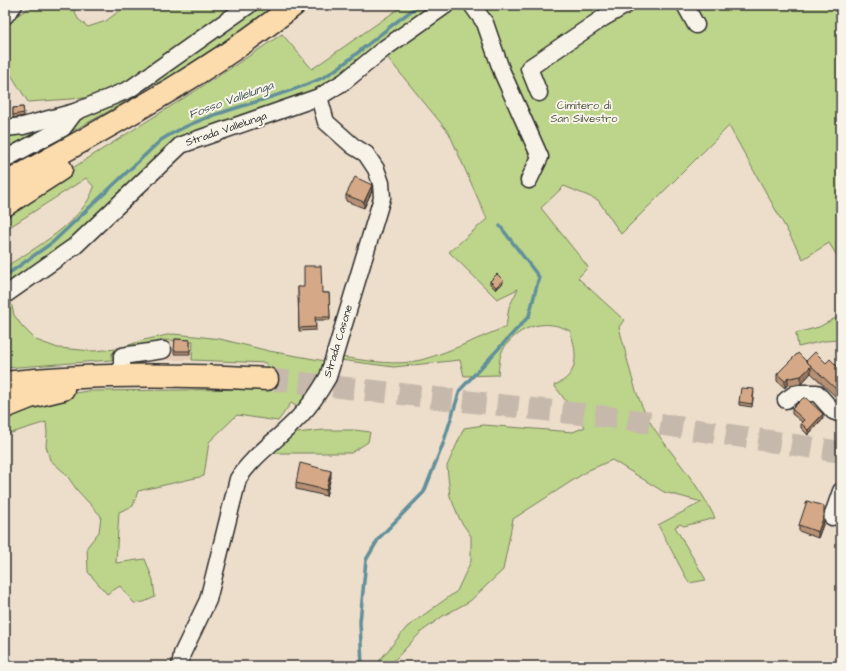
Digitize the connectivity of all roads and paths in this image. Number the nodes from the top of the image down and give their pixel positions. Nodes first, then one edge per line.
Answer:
1 (249, 5) edge
2 (294, 5) edge
3 (446, 5) edge
4 (472, 5) edge
5 (626, 5) edge
6 (685, 5) edge
7 (696, 25) dead end
8 (168, 91) junction
9 (538, 93) dead end
10 (319, 97) junction
11 (75, 112) junction
12 (5, 128) edge
13 (5, 160) edge
14 (529, 180) dead end
15 (7, 182) edge
16 (5, 205) edge
17 (5, 295) edge
18 (163, 350) dead end
19 (5, 373) edge
20 (115, 376) junction
21 (66, 378) junction
22 (267, 379) tunnel mouth
23 (5, 383) edge
24 (786, 400) dead end
25 (5, 407) edge
26 (841, 414) edge
27 (841, 491) edge
28 (832, 517) dead end
29 (180, 666) edge

1 - 11 street
2 - 8 highway
3 - 10 street, Strada Vallelunga
4 - 14 street
5 - 9 street
6 - 7 street
8 - 15 highway
8 - 16 highway
10 - 17 street, Strada Vallelunga
10 - 29 street, Strada Casone
11 - 12 street
11 - 13 street
18 - 20 street
19 - 21 highway
20 - 21 highway
20 - 22 highway
20 - 25 highway
21 - 23 highway
24 - 26 street
27 - 28 street

